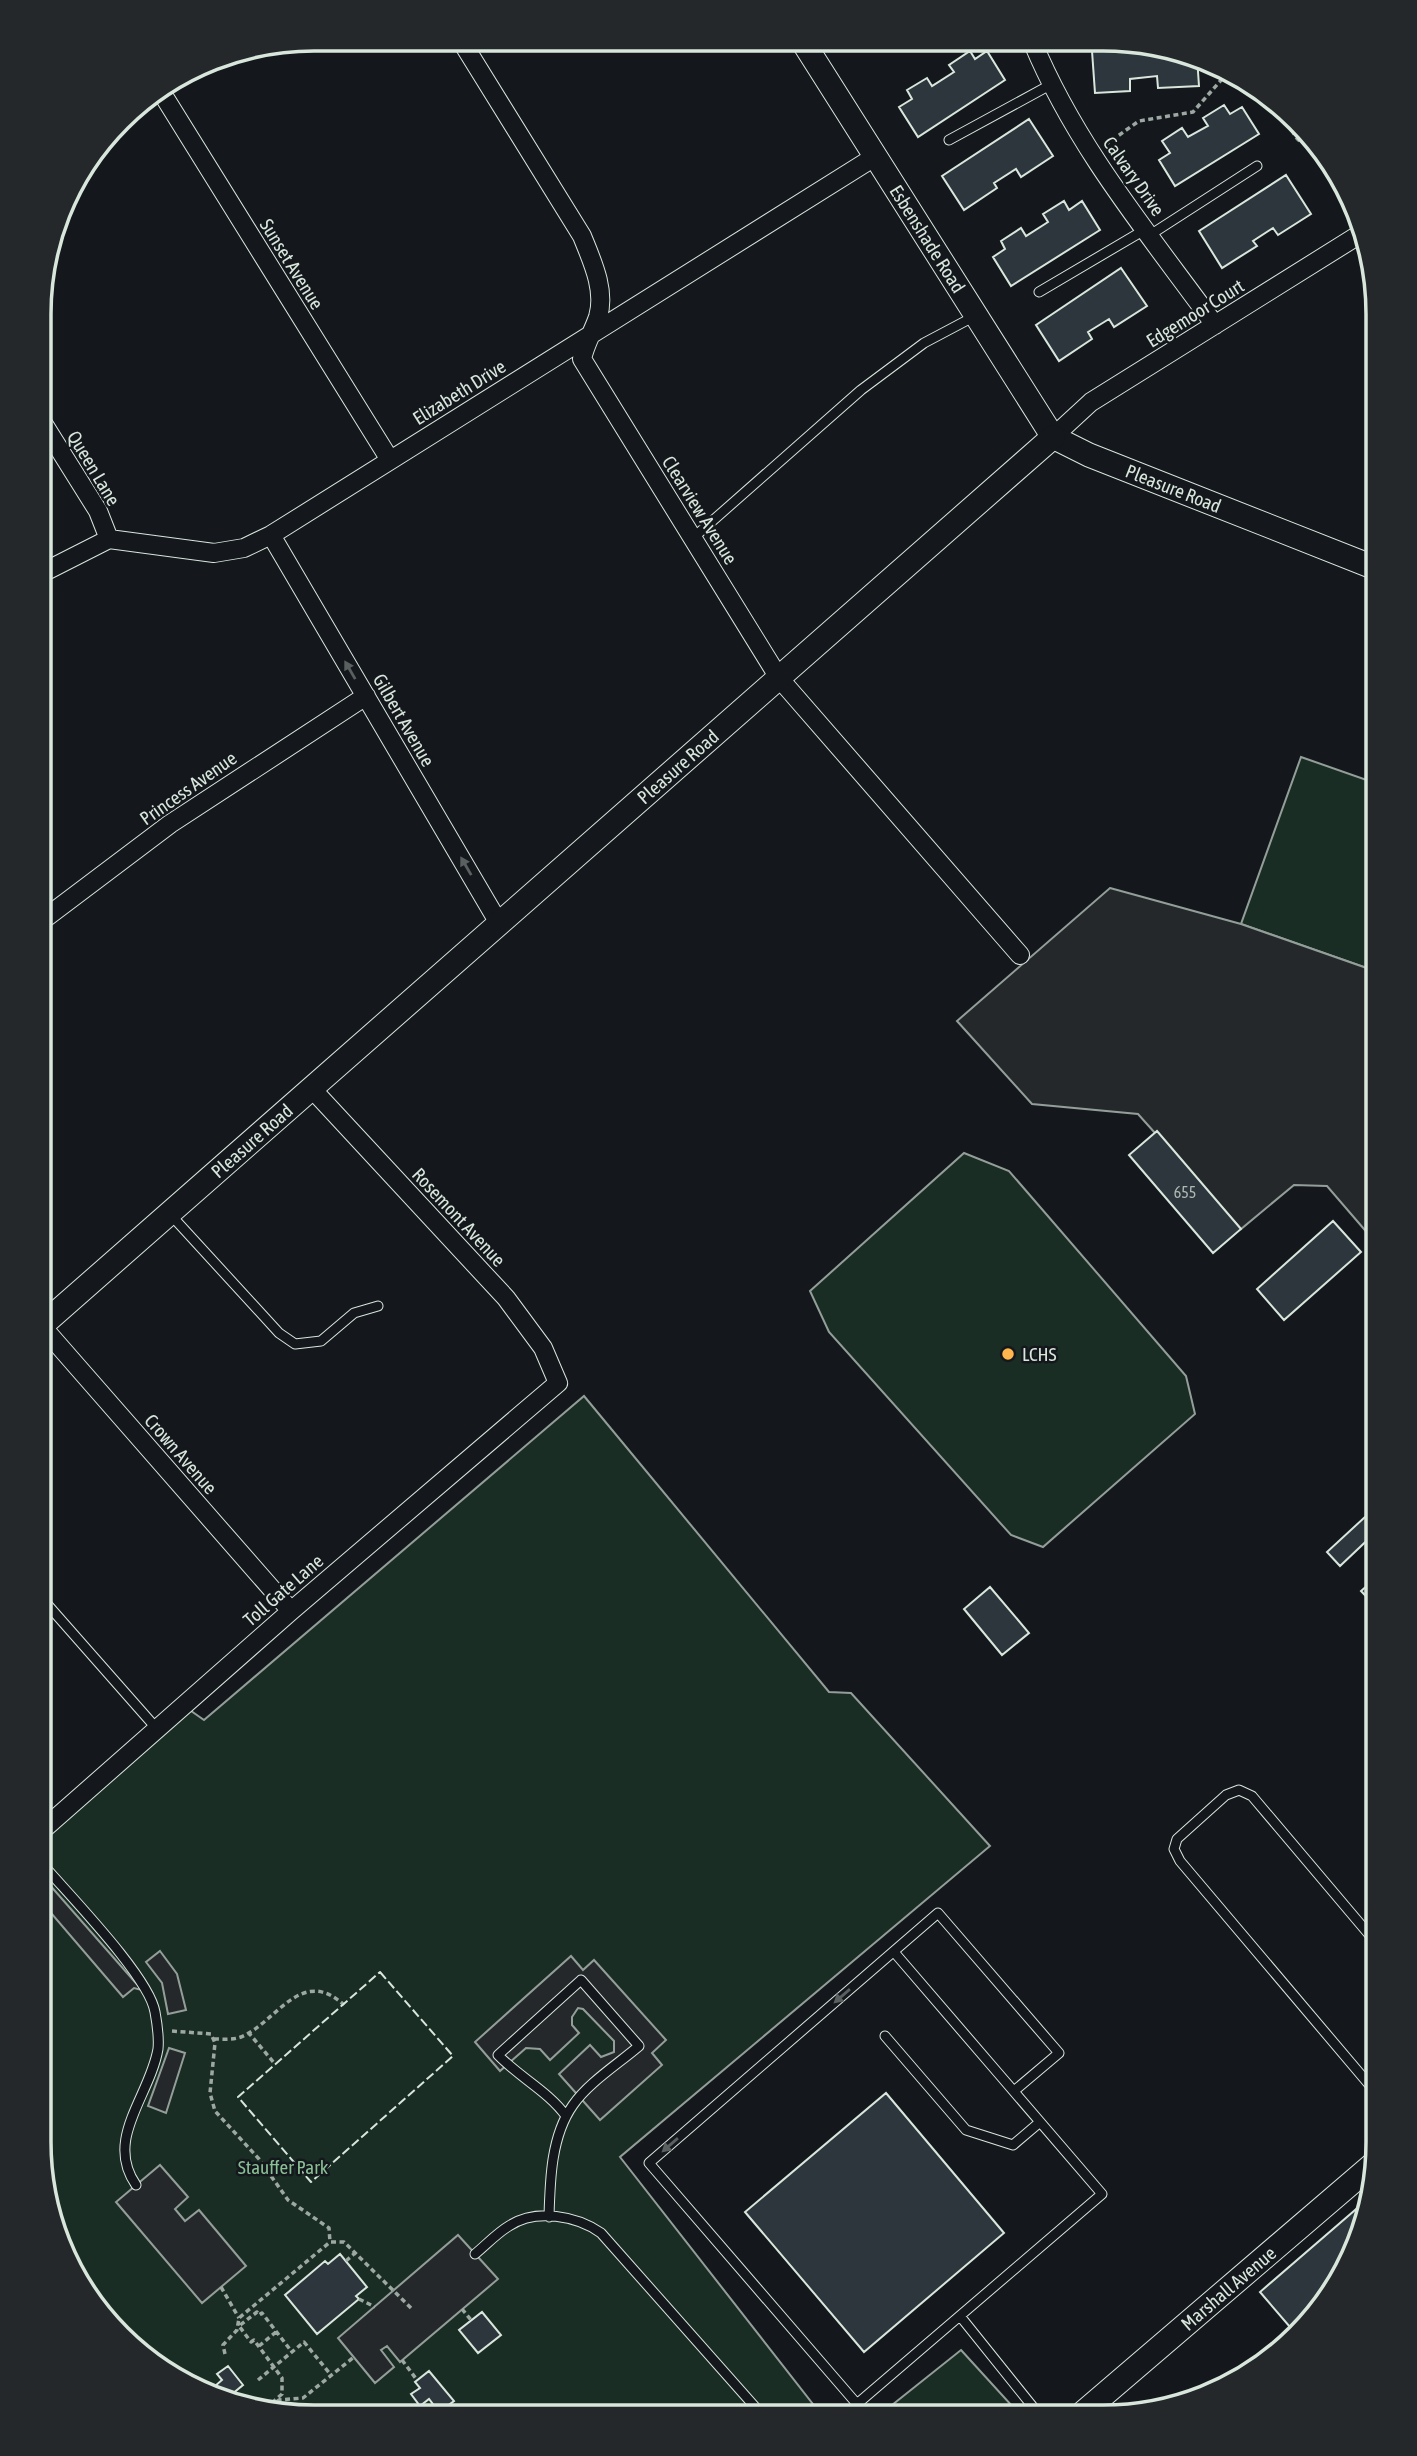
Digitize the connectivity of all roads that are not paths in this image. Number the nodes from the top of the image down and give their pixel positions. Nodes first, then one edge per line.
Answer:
1 (467, 51) edge
2 (809, 51) edge
3 (1036, 51) edge
4 (1051, 85) junction
5 (165, 97) edge
6 (949, 140) dead end
7 (876, 156) junction
8 (1257, 166) dead end
9 (1148, 232) junction
10 (1355, 238) edge
11 (1039, 292) dead end
12 (976, 316) junction
13 (1215, 325) junction
14 (590, 336) junction
15 (51, 436) edge
16 (1053, 437) junction
17 (390, 460) junction
18 (271, 535) junction
19 (692, 538) junction
20 (109, 539) junction
21 (1366, 564) edge
22 (51, 569) edge
23 (779, 678) junction
24 (366, 696) junction
25 (51, 914) edge
26 (500, 925) junction
27 (1020, 955) dead end
28 (313, 1090) junction
29 (170, 1214) junction
30 (378, 1306) dead end
31 (51, 1317) edge
32 (51, 1338) edge
33 (558, 1383) joint
34 (51, 1609) edge
35 (291, 1611) junction
36 (157, 1729) junction
37 (51, 1822) edge
38 (51, 1874) edge
39 (1366, 1931) edge
40 (894, 1952) junction
41 (885, 2036) dead end
42 (1366, 2080) edge
43 (1014, 2091) junction
44 (566, 2116) junction
45 (1040, 2122) junction
46 (1365, 2172) edge
47 (136, 2185) dead end
48 (550, 2217) junction
49 (475, 2254) dead end
50 (960, 2316) junction
51 (753, 2405) edge
52 (1031, 2405) edge
53 (1092, 2405) edge

1 - 14 street, Clearview Avenue
2 - 7 street, Esbenshade Road
3 - 4 street, Calvary Drive
4 - 6 lane
4 - 9 street, Calvary Drive
5 - 17 street, Sunset Avenue
7 - 12 street, Esbenshade Road
7 - 14 street, Elizabeth Drive
8 - 9 lane
9 - 11 lane
9 - 13 street, Calvary Drive
10 - 13 street, Edgemoor Court
12 - 16 street, Esbenshade Road
12 - 19 lane
13 - 16 street, Edgemoor Court
14 - 17 street, Elizabeth Drive
14 - 19 street, Clearview Avenue
15 - 20 street, Queen Lane
16 - 21 street, Pleasure Road
16 - 23 street, Pleasure Road
17 - 18 street, Elizabeth Drive
18 - 20 street, Elizabeth Drive
24 -> 18 street, Gilbert Avenue
19 - 23 street, Clearview Avenue
20 - 22 street
23 - 26 street, Pleasure Road
23 - 27 street, Clearview Avenue
24 - 25 street, Princess Avenue
26 -> 24 street, Gilbert Avenue
26 - 28 street, Pleasure Road
28 - 29 street, Pleasure Road
28 - 33 street, Rosemont Avenue
29 - 30 lane
29 - 31 street, Pleasure Road
32 - 35 street, Crown Avenue
33 - 35 street, Toll Gate Lane
34 - 36 lane
35 - 36 street, Toll Gate Lane
36 - 37 street, Toll Gate Lane
38 - 47 lane
39 - 42 lane
40 - 43 lane
40 - 43 lane
40 -> 50 lane
41 - 45 lane
43 - 45 lane
44 - 44 lane
44 - 48 lane
45 - 50 lane
46 - 53 street, Marshall Avenue
48 - 49 lane
48 - 51 lane
50 - 52 lane

